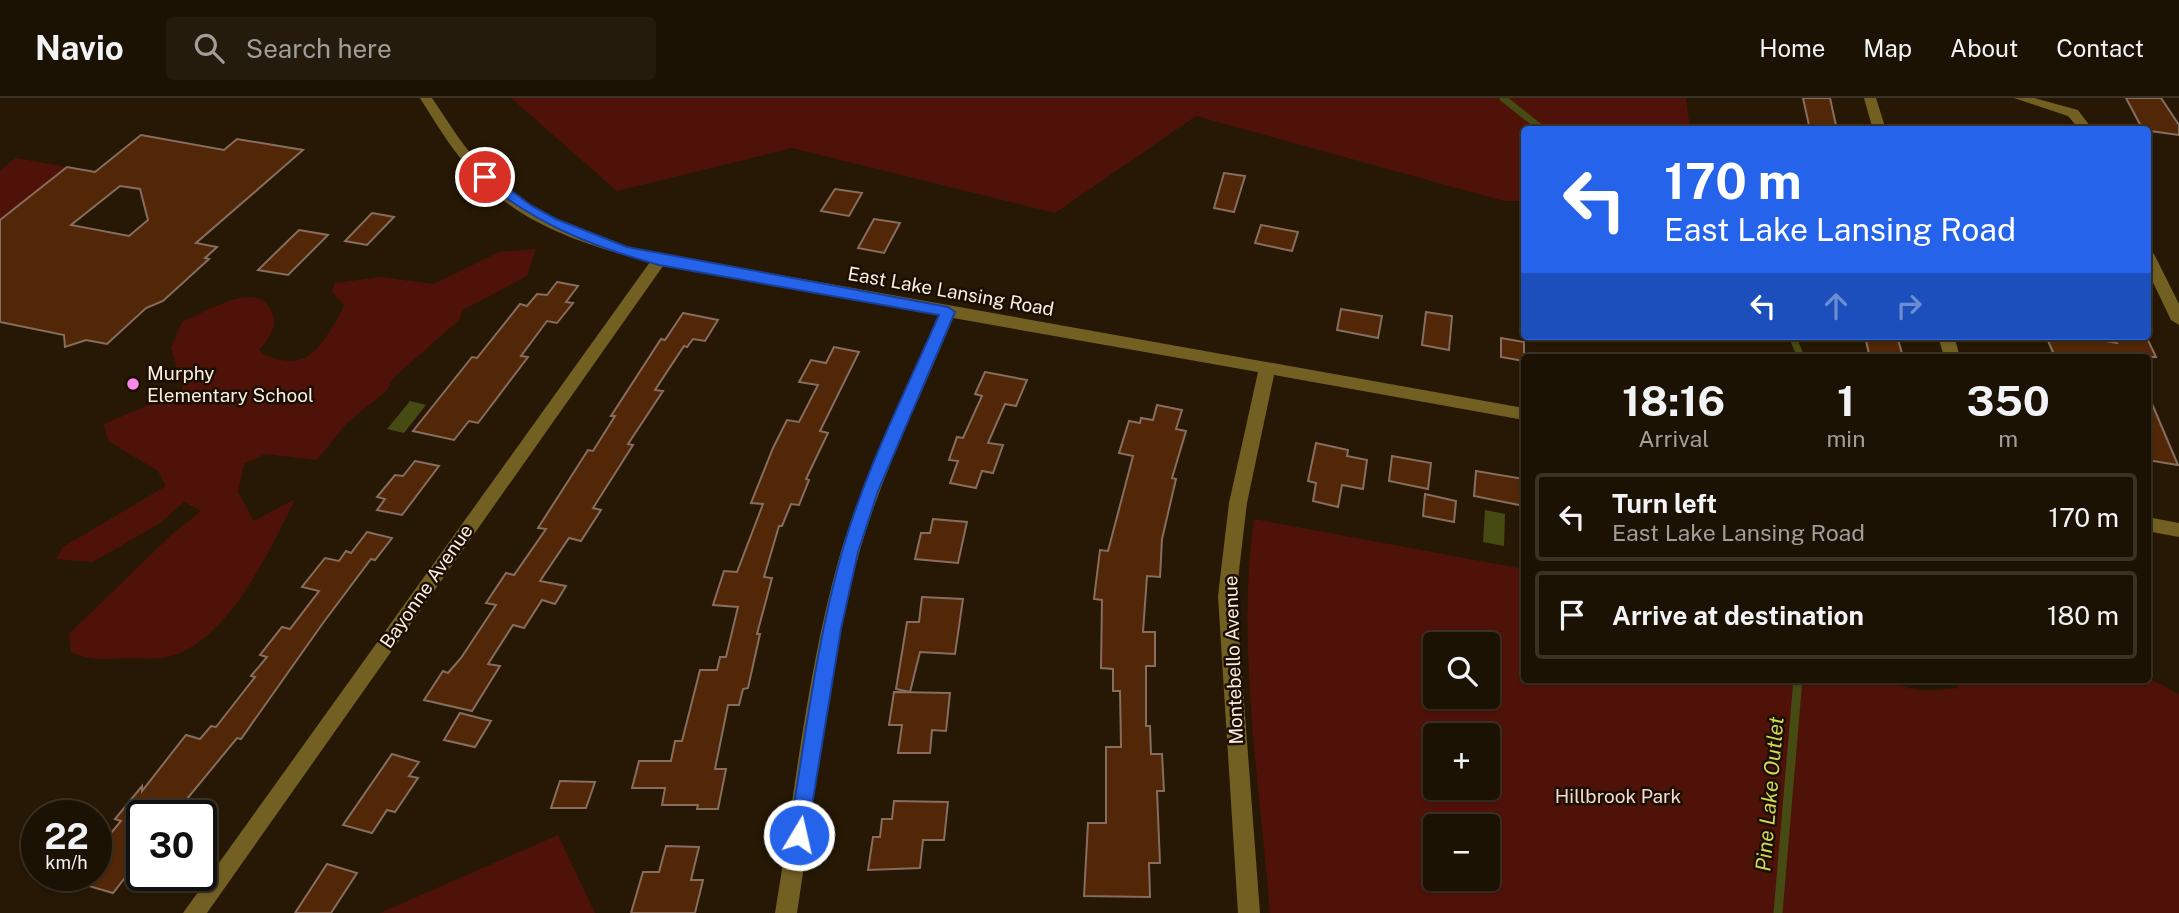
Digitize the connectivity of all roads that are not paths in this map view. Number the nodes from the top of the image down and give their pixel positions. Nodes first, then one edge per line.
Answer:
1 (426, 98) edge
2 (1870, 98) edge
3 (2020, 98) edge
4 (1879, 126) edge
5 (2086, 126) edge
6 (659, 260) junction
7 (2151, 262) edge
8 (948, 312) junction
9 (2179, 320) edge
10 (1267, 369) junction
11 (1521, 413) edge
12 (2151, 525) edge
13 (2179, 530) edge
14 (194, 913) edge
15 (786, 913) edge
16 (1249, 913) edge

1 - 6 street, East Lake Lansing Road
2 - 4 street
3 - 5 street
6 - 8 street, East Lake Lansing Road
6 - 14 street, Bayonne Avenue
7 - 9 street
8 - 10 street, East Lake Lansing Road
8 - 15 street
10 - 11 street, East Lake Lansing Road
10 - 16 street, Montebello Avenue
12 - 13 street

